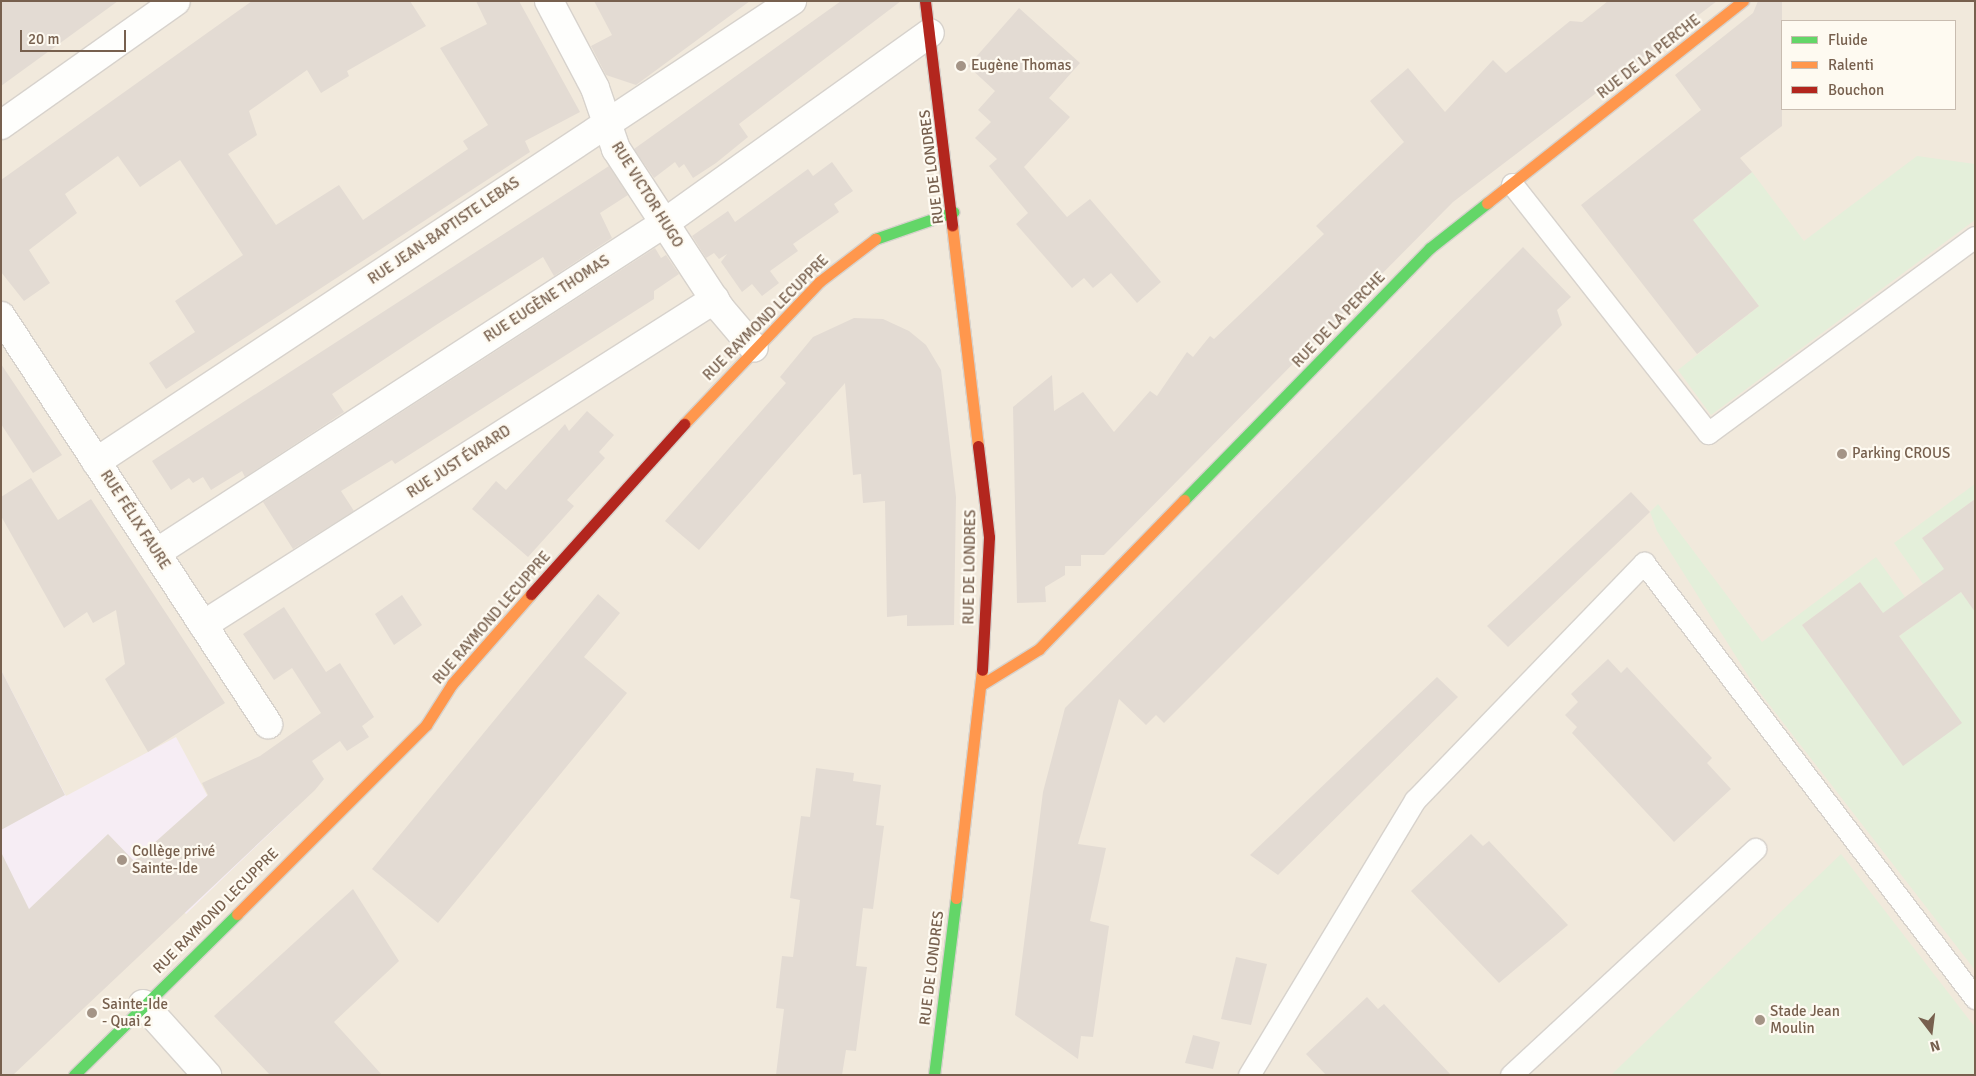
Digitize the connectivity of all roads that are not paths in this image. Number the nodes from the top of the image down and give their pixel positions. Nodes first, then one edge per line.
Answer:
1 (176, 1) edge
2 (549, 1) edge
3 (792, 1) edge
4 (925, 1) edge
5 (1743, 1) edge
6 (930, 33) junction
7 (605, 124) junction
8 (1, 125) edge
9 (1512, 184) junction
10 (952, 212) junction
11 (663, 224) junction
12 (1975, 238) edge
13 (715, 299) junction
14 (1, 316) edge
15 (754, 348) junction
16 (96, 462) junction
17 (156, 553) junction
18 (203, 625) junction
19 (981, 685) junction
20 (268, 724) dead end
21 (1756, 849) dead end
22 (1975, 998) edge
23 (143, 1004) junction
24 (74, 1075) edge
25 (207, 1075) edge
26 (934, 1075) edge
27 (1249, 1075) edge
28 (1511, 1075) edge

1 - 8 street
2 - 7 street, RUE VICTOR HUGO
3 - 7 street, RUE JEAN-BAPTISTE LEBAS
4 - 6 street, RUE DE LONDRES
5 - 9 street, RUE DE LA PERCHE
6 - 10 street, RUE DE LONDRES
6 - 11 street, RUE EUGÈNE THOMAS
7 - 11 street, RUE VICTOR HUGO
7 - 16 street, RUE JEAN-BAPTISTE LEBAS
9 - 12 lane
9 - 19 street, RUE DE LA PERCHE
10 - 15 street, RUE RAYMOND LECUPPRE
10 - 19 street, RUE DE LONDRES
11 - 13 street, RUE VICTOR HUGO
11 - 17 street, RUE EUGÈNE THOMAS
13 - 15 street, RUE VICTOR HUGO
13 - 18 street, RUE JUST ÉVRARD
14 - 16 street, RUE FÉLIX FAURE
15 - 23 street, RUE RAYMOND LECUPPRE
16 - 17 street, RUE FÉLIX FAURE
17 - 18 street, RUE FÉLIX FAURE
18 - 20 street, RUE FÉLIX FAURE
19 - 26 street, RUE DE LONDRES
21 - 28 lane
22 - 27 lane
23 - 24 street, RUE RAYMOND LECUPPRE
23 - 25 street

